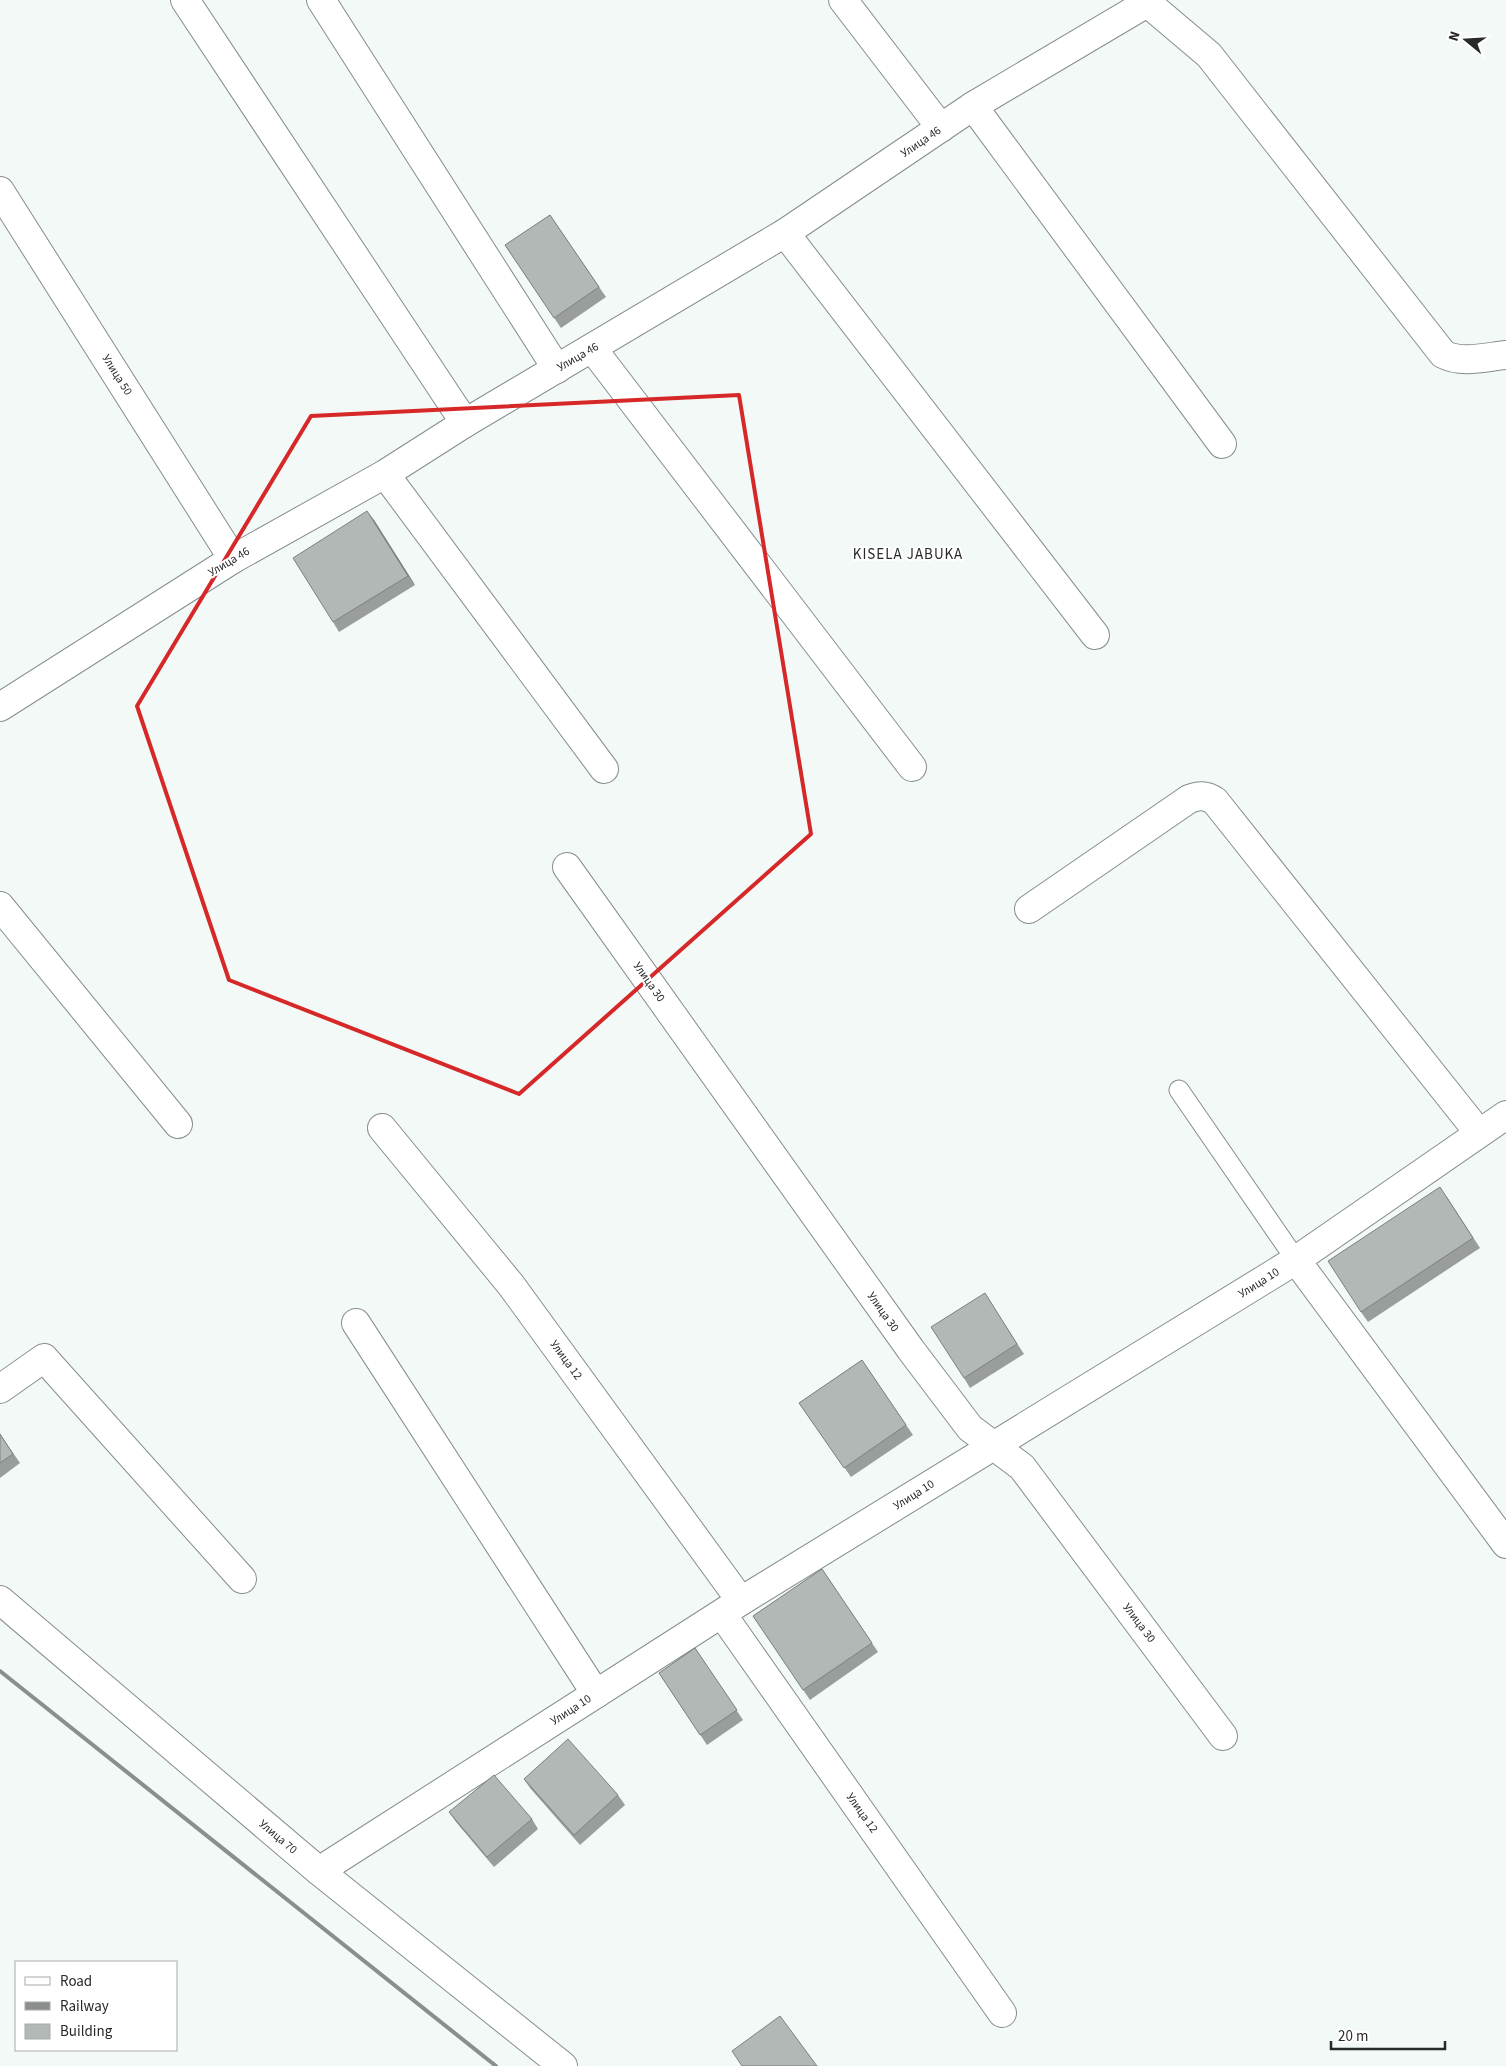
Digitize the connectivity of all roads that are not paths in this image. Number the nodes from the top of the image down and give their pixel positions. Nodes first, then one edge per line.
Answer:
1 (185, 0) edge
2 (320, 0) edge
3 (843, 0) edge
4 (1148, 1) edge
5 (973, 106) junction
6 (941, 128) junction
7 (0, 191) edge
8 (785, 233) junction
9 (592, 348) junction
10 (1506, 355) edge
11 (557, 369) junction
12 (465, 423) junction
13 (1222, 444) dead end
14 (385, 474) junction
15 (233, 559) junction
16 (1095, 635) dead end
17 (0, 707) edge
18 (912, 767) dead end
19 (604, 769) dead end
20 (567, 867) dead end
21 (0, 906) edge
22 (1029, 909) dead end
23 (1179, 1090) dead end
24 (1506, 1114) edge
25 (178, 1124) dead end
26 (382, 1128) dead end
27 (1479, 1133) junction
28 (1296, 1260) junction
29 (356, 1323) dead end
30 (0, 1389) edge
31 (992, 1446) junction
32 (1506, 1544) edge
33 (242, 1579) dead end
34 (0, 1600) edge
35 (731, 1607) junction
36 (596, 1694) junction
37 (1224, 1736) dead end
38 (319, 1872) junction
39 (1002, 2013) dead end
40 (563, 2066) edge

1 - 12 street
2 - 11 street
3 - 6 street
4 - 5 street, Улица 46
4 - 10 street
5 - 6 street, Улица 46
5 - 13 street
6 - 8 street, Улица 46
7 - 15 street, Улица 50
8 - 9 street, Улица 46
8 - 16 street
9 - 11 street, Улица 46
9 - 18 street
11 - 12 street, Улица 46
12 - 14 street, Улица 46
14 - 15 street, Улица 46
14 - 19 street
15 - 17 street, Улица 46
20 - 31 street, Улица 30
21 - 25 street
22 - 27 street
23 - 28 lane
24 - 27 street, Улица 10
26 - 35 street, Улица 12
27 - 28 street, Улица 10
28 - 31 street, Улица 10
28 - 32 street
29 - 36 street
30 - 33 street
31 - 35 street, Улица 10
31 - 37 street, Улица 30
34 - 38 street, Улица 70
35 - 36 street, Улица 10
35 - 39 street, Улица 12
36 - 38 street, Улица 10
38 - 40 street, Улица 70

